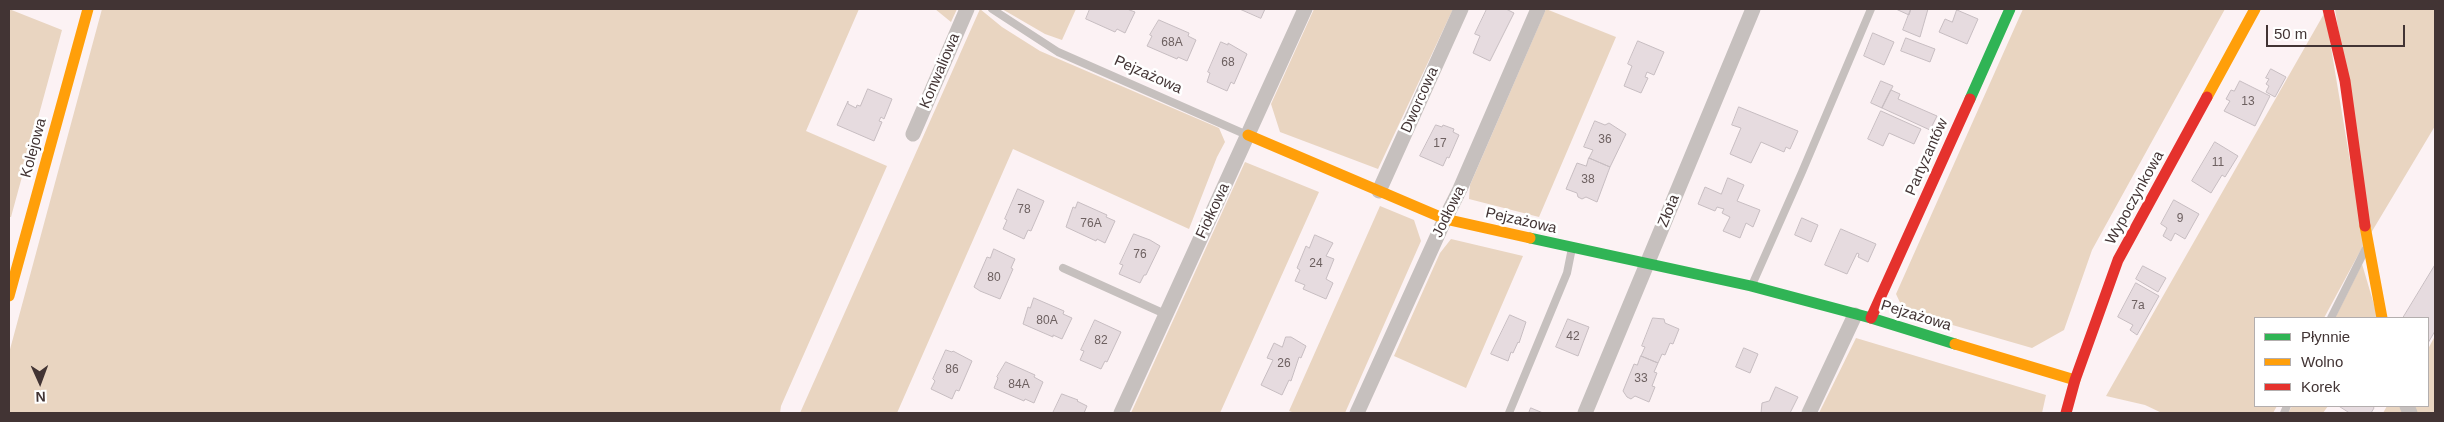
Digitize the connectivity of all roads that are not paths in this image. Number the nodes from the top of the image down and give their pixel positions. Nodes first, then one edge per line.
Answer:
1 (88, 9) edge
2 (967, 9) edge
3 (992, 9) edge
4 (1305, 9) edge
5 (1462, 9) edge
6 (1538, 9) edge
7 (1753, 9) edge
8 (1871, 9) edge
9 (2010, 9) edge
10 (2255, 9) edge
11 (2328, 9) edge
12 (913, 134) dead end
13 (1248, 136) junction
14 (1379, 191) junction
15 (1445, 219) junction
16 (2368, 244) junction
17 (1572, 248) junction
18 (1648, 265) junction
19 (1063, 268) dead end
20 (1751, 286) junction
21 (9, 296) edge
22 (1165, 314) junction
23 (1854, 314) junction
24 (2332, 317) edge
25 (2382, 317) edge
26 (1871, 318) junction
27 (2074, 380) junction
28 (1121, 413) edge
29 (1357, 413) edge
30 (1509, 413) edge
31 (1585, 413) edge
32 (1809, 413) edge
33 (2066, 413) edge

1 - 21 street, Kolejowa
2 - 12 street, Konwaliowa
3 - 13 lane, Pejzażowa
4 - 13 street, Fiołkowa
5 - 14 street, Dworcowa
6 - 15 street, Jodłowa
7 - 18 street, Złota
8 - 20 lane
9 - 26 street, Partyzantów
10 - 27 street, Wypoczynkowa
11 - 16 street
13 - 14 street, Pejzażowa
13 - 22 street, Fiołkowa
14 - 15 street, Pejzażowa
15 - 17 street, Pejzażowa
15 - 29 street, Jodłowa
16 - 24 lane
16 - 25 street
17 - 18 street, Pejzażowa
17 - 30 lane
18 - 20 street, Pejzażowa
18 - 31 street, Złota
19 - 22 lane
20 - 23 street, Pejzażowa
22 - 28 street, Fiołkowa
23 - 26 street, Pejzażowa
23 - 32 street
26 - 27 street, Pejzażowa
27 - 33 street, Wypoczynkowa

